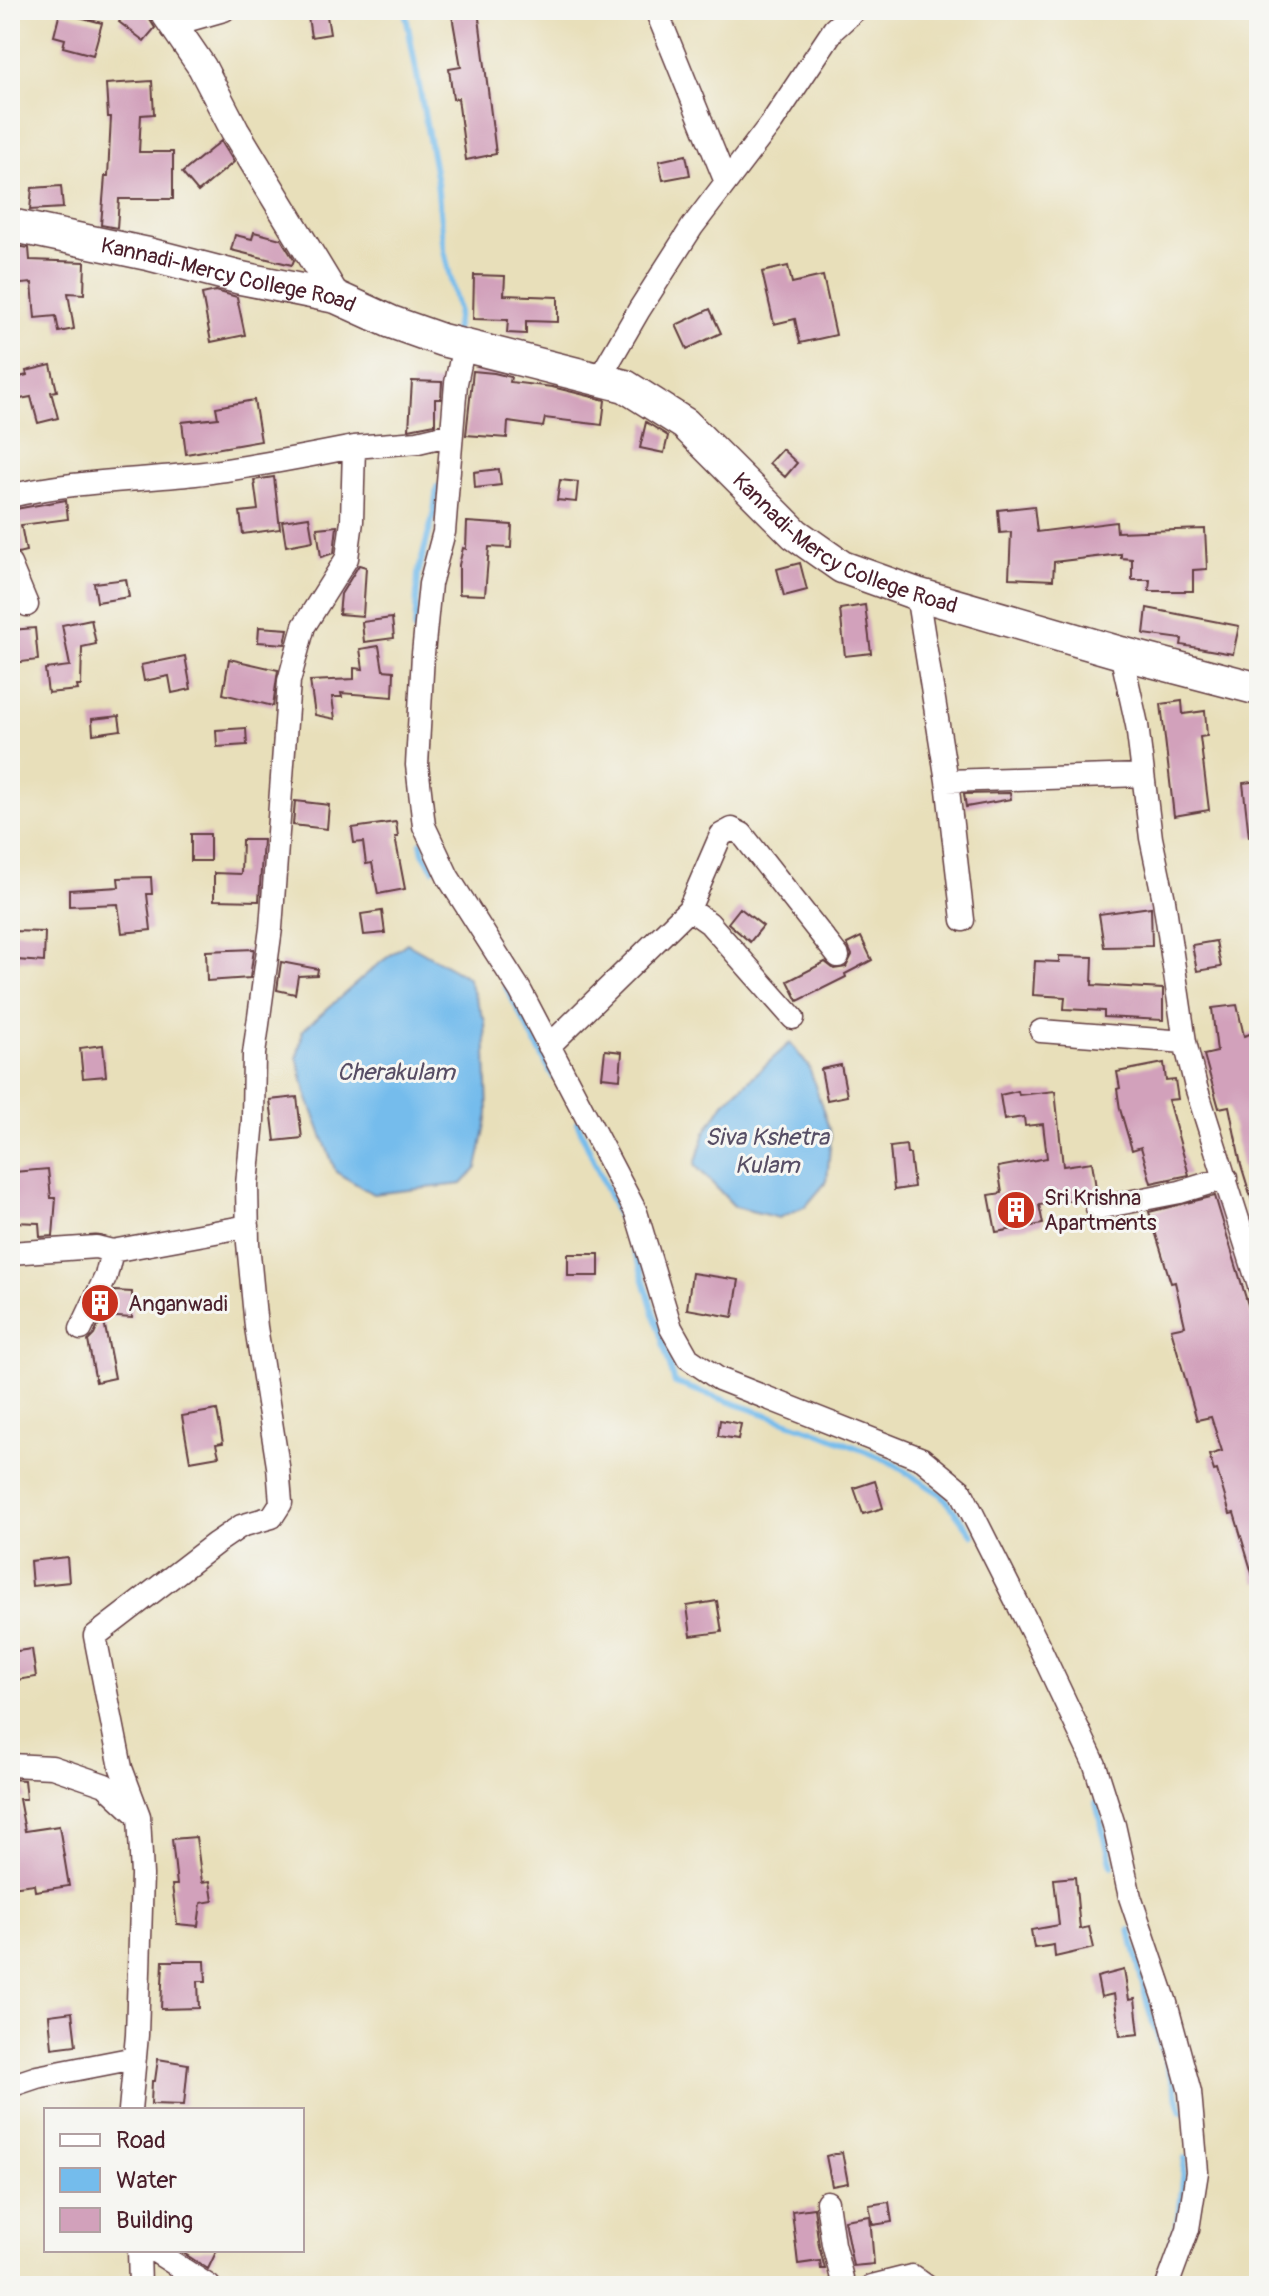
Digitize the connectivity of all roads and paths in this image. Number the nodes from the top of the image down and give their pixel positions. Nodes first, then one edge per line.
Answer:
1 (224, 10) edge
2 (656, 10) edge
3 (855, 10) edge
4 (169, 19) edge
5 (726, 182) junction
6 (10, 225) edge
7 (336, 297) junction
8 (453, 343) junction
9 (599, 379) junction
10 (443, 436) junction
11 (354, 447) junction
12 (10, 496) edge
13 (10, 564) edge
14 (917, 594) junction
15 (27, 605) dead end
16 (1121, 653) junction
17 (1258, 689) edge
18 (1143, 775) junction
19 (947, 781) junction
20 (689, 909) junction
21 (963, 920) dead end
22 (838, 956) dead end
23 (793, 1018) dead end
24 (1041, 1031) dead end
25 (1185, 1042) junction
26 (549, 1046) junction
27 (1226, 1178) junction
28 (1097, 1208) dead end
29 (248, 1226) junction
30 (112, 1251) junction
31 (10, 1253) edge
32 (1259, 1286) edge
33 (81, 1329) dead end
34 (10, 1765) edge
35 (139, 1816) junction
36 (135, 2058) junction
37 (10, 2086) edge
38 (130, 2108) edge
39 (827, 2202) dead end
40 (139, 2252) edge
41 (156, 2252) edge
42 (140, 2286) edge
43 (209, 2286) edge
44 (844, 2286) edge
45 (872, 2286) edge
46 (926, 2286) edge
47 (1167, 2286) edge

1 - 4 street
2 - 5 street
3 - 5 street
4 - 7 street
5 - 9 street
6 - 7 main road, Kannadi-Mercy College Road
7 - 8 main road, Kannadi-Mercy College Road
8 - 9 main road, Kannadi-Mercy College Road
8 - 10 street
9 - 14 main road, Kannadi-Mercy College Road
10 - 11 street
10 - 26 street
11 - 12 street
11 - 29 street
13 - 15 street
14 - 16 main road, Kannadi-Mercy College Road
14 - 19 street
16 - 17 main road, Kannadi-Mercy College Road
16 - 18 street
18 - 19 street
18 - 25 street
19 - 21 street
20 - 22 street
20 - 23 street
20 - 26 street
24 - 25 street
25 - 27 street
26 - 47 street
27 - 28 street
27 - 32 street
29 - 30 street
29 - 35 street
30 - 31 street
30 - 33 street
34 - 35 street
35 - 36 street
36 - 37 street
36 - 38 street
39 - 44 street
40 - 42 street
41 - 43 street
45 - 46 street

